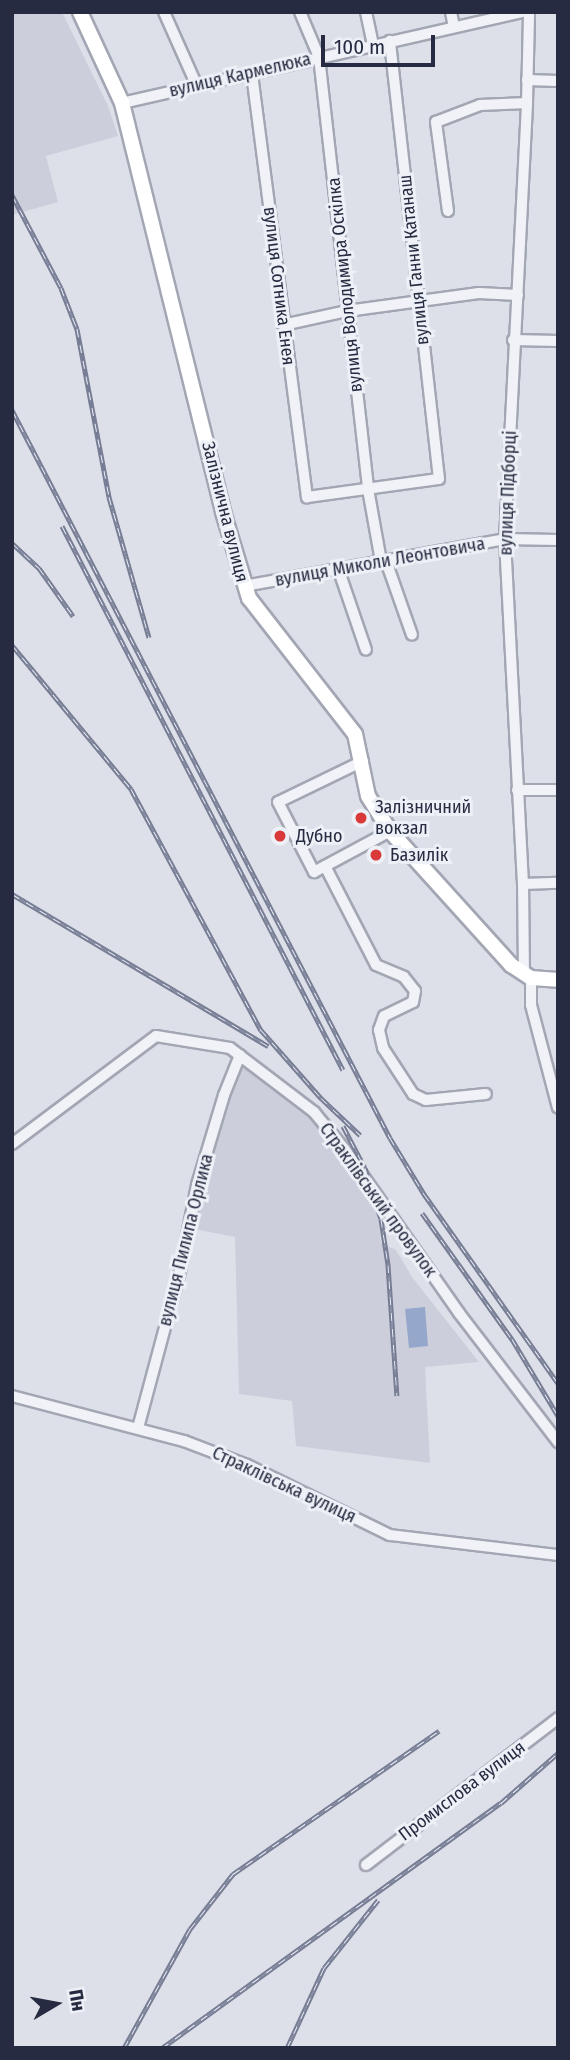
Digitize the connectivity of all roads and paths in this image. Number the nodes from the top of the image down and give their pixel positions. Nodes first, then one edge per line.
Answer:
1 (80, 12) edge
2 (164, 12) edge
3 (300, 12) edge
4 (366, 12) edge
5 (451, 12) edge
6 (522, 12) edge
7 (529, 12) edge
8 (454, 27) junction
9 (390, 41) junction
10 (373, 45) junction
11 (319, 57) junction
12 (252, 74) junction
13 (527, 80) junction
14 (558, 81) edge
15 (197, 86) junction
16 (122, 103) junction
17 (527, 103) junction
18 (448, 211) dead end
19 (517, 295) junction
20 (418, 301) junction
21 (347, 311) junction
22 (283, 325) junction
23 (513, 340) junction
24 (558, 341) edge
25 (368, 489) junction
26 (505, 539) junction
27 (558, 540) edge
28 (384, 561) junction
29 (339, 571) junction
30 (244, 586) junction
31 (412, 635) dead end
32 (366, 650) dead end
33 (363, 761) junction
34 (517, 790) junction
35 (558, 790) edge
36 (390, 831) junction
37 (325, 866) junction
38 (558, 883) edge
39 (523, 884) junction
40 (528, 976) junction
41 (558, 980) edge
42 (240, 1055) junction
43 (486, 1094) dead end
44 (558, 1108) edge
45 (13, 1143) edge
46 (12, 1396) edge
47 (138, 1428) junction
48 (558, 1442) edge
49 (558, 1555) edge
50 (558, 1718) edge
51 (366, 1865) dead end

1 - 16 main road, Залізнична вулиця
2 - 15 street
3 - 11 street, вулиця Володимира Оскілка
4 - 10 street
5 - 8 street
6 - 8 street, вулиця Кармелюка
7 - 13 street, вулиця Підборці
8 - 9 street, вулиця Кармелюка
9 - 10 street, вулиця Кармелюка
9 - 20 street, вулиця Ганни Катанаш
10 - 11 street, вулиця Кармелюка
11 - 12 street, вулиця Кармелюка
11 - 21 street, вулиця Володимира Оскілка
12 - 15 street, вулиця Кармелюка
12 - 22 street, вулиця Сотника Енея
13 - 14 street
13 - 17 street, вулиця Підборці
15 - 16 street, вулиця Кармелюка
16 - 30 main road, Залізнична вулиця
17 - 18 street
17 - 19 street, вулиця Підборці
19 - 20 street
19 - 23 street, вулиця Підборці
20 - 21 street
20 - 25 street, вулиця Ганни Катанаш
21 - 22 street
21 - 25 street, вулиця Володимира Оскілка
22 - 25 street, вулиця Сотника Енея
23 - 24 street
23 - 26 street, вулиця Підборці
25 - 28 street, вулиця Володимира Оскілка
26 - 27 street, вулиця Миколи Леонтовича
26 - 28 street, вулиця Миколи Леонтовича
26 - 34 street, вулиця Підборці
28 - 29 street, вулиця Миколи Леонтовича
28 - 31 street, вулиця Володимира Оскілка
29 - 30 street, вулиця Миколи Леонтовича
29 - 32 street
30 - 33 main road, Залізнична вулиця
33 - 36 main road, Залізнична вулиця
33 - 37 street
34 - 35 street
34 - 39 street, вулиця Підборці
36 - 37 street
36 - 40 main road, Залізнична вулиця
37 - 43 street
38 - 39 street
39 - 40 street, вулиця Підборці
40 - 41 main road
40 - 44 street
42 - 45 street, Страклівський провулок
42 - 47 street, вулиця Пилипа Орлика
42 - 48 street, Страклівський провулок
46 - 47 street, Страклівська вулиця
47 - 49 street, Страклівська вулиця
50 - 51 street, Промислова вулиця

